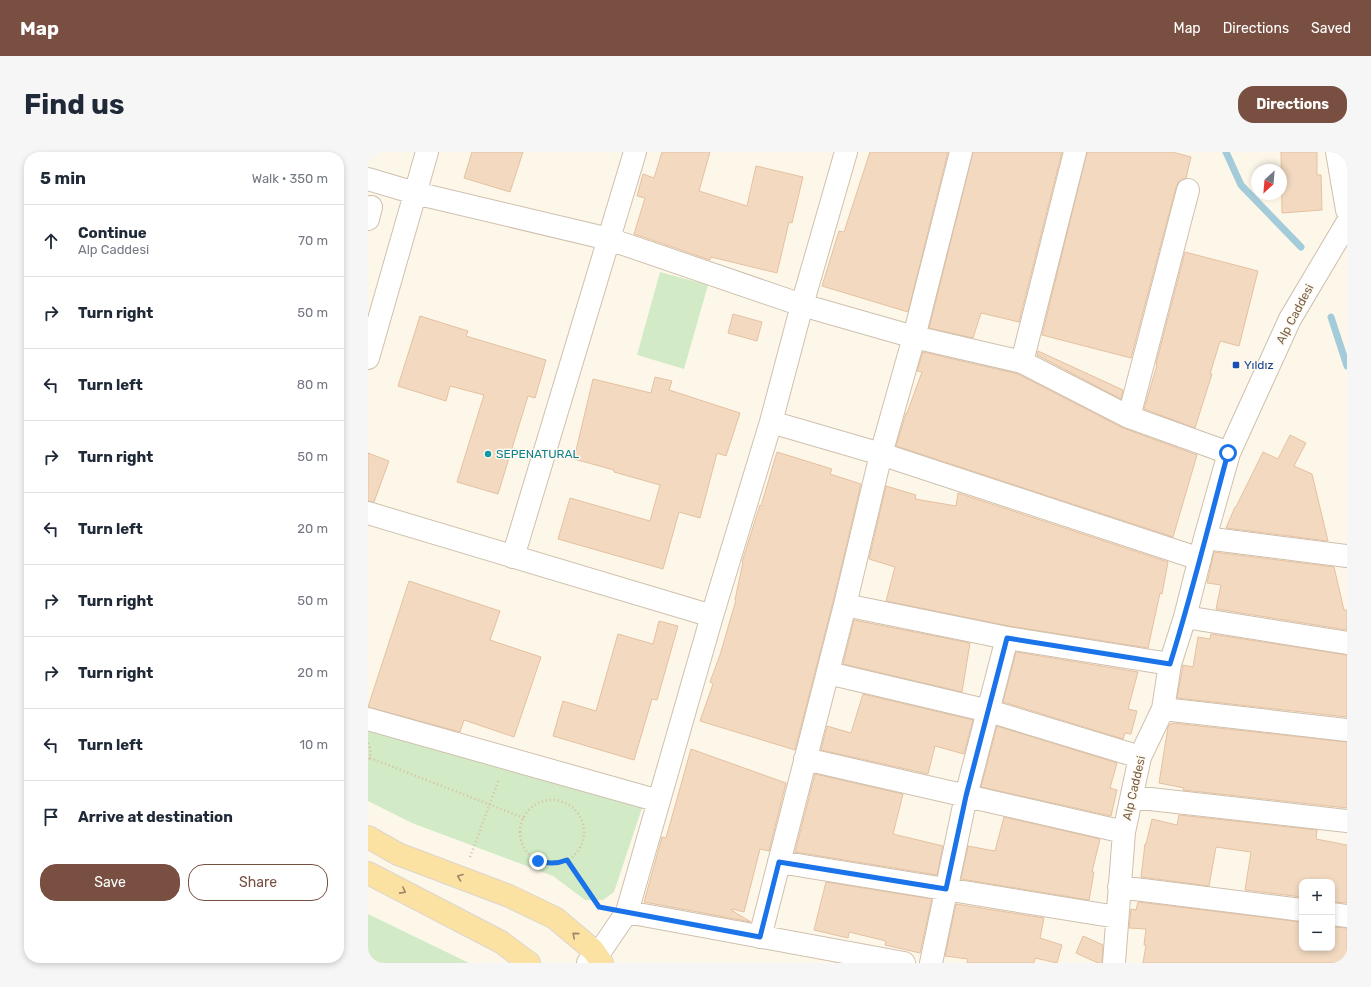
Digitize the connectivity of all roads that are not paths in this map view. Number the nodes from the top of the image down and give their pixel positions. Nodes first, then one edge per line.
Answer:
1 (427, 152) edge
2 (635, 152) edge
3 (846, 152) edge
4 (961, 152) edge
5 (1075, 152) edge
6 (1337, 152) edge
7 (368, 179) edge
8 (1188, 190) dead end
9 (415, 193) junction
10 (1347, 210) edge
11 (1347, 223) edge
12 (609, 239) junction
13 (802, 304) junction
14 (375, 306) edge
15 (914, 337) junction
16 (368, 358) edge
17 (1022, 362) junction
18 (1129, 416) junction
19 (771, 422) junction
20 (1228, 453) junction
21 (881, 454) junction
22 (368, 513) edge
23 (1205, 538) junction
24 (1347, 556) edge
25 (514, 557) junction
26 (1200, 559) junction
27 (845, 605) junction
28 (712, 616) junction
29 (1185, 617) junction
30 (1007, 638) junction
31 (1347, 643) edge
32 (1170, 664) junction
33 (828, 673) junction
34 (1163, 709) junction
35 (989, 711) junction
36 (368, 719) edge
37 (1347, 730) edge
38 (1140, 757) junction
39 (805, 759) junction
40 (966, 796) junction
41 (1132, 797) junction
42 (659, 801) junction
43 (1347, 821) edge
44 (1124, 832) junction
45 (368, 837) edge
46 (779, 862) junction
47 (368, 873) edge
48 (1119, 887) junction
49 (946, 889) junction
50 (1299, 910) edge
51 (627, 912) junction
52 (1335, 914) edge
53 (1347, 916) edge
54 (1117, 917) junction
55 (760, 937) junction
56 (596, 960) edge
57 (529, 963) edge
58 (904, 963) edge
59 (931, 963) edge
60 (1114, 963) edge

1 - 9 street
2 - 12 street
3 - 13 street
4 - 15 street
5 - 17 street
6 - 10 street
7 - 9 street
8 - 18 street
9 - 12 street
9 - 14 street
11 - 20 street, Alp Caddesi
12 - 13 street
12 - 25 street
13 - 15 street
13 - 19 street
14 - 16 street
15 - 17 street
15 - 21 street
17 - 18 street
18 - 20 street
19 - 21 street
19 - 28 street
20 - 23 street, Alp Caddesi
21 - 26 street
21 - 27 street
22 - 25 street
23 - 24 street
23 - 26 street, Alp Caddesi
25 - 28 street
26 - 29 street, Alp Caddesi
27 - 30 street
27 - 33 street
28 - 42 street
29 - 31 street
29 - 32 street, Alp Caddesi
30 - 32 street
30 - 35 street
32 - 34 street, Alp Caddesi
33 - 35 street
33 - 39 street
34 - 37 street
34 - 38 street, Alp Caddesi
35 - 38 street
35 - 40 street
36 - 42 street
38 - 41 street, Alp Caddesi
39 - 40 street
39 - 46 street
40 - 44 street
40 - 49 street
41 - 43 street
41 - 44 street, Alp Caddesi
42 - 51 street
44 - 48 street, Alp Caddesi
56 -> 45 main road
46 - 49 street
46 - 55 street
47 -> 57 main road
48 - 50 street
48 - 54 street, Alp Caddesi
49 - 54 street
49 - 59 street
51 - 55 street
51 - 56 street
52 - 53 street
54 - 60 street, Alp Caddesi
55 - 58 street

